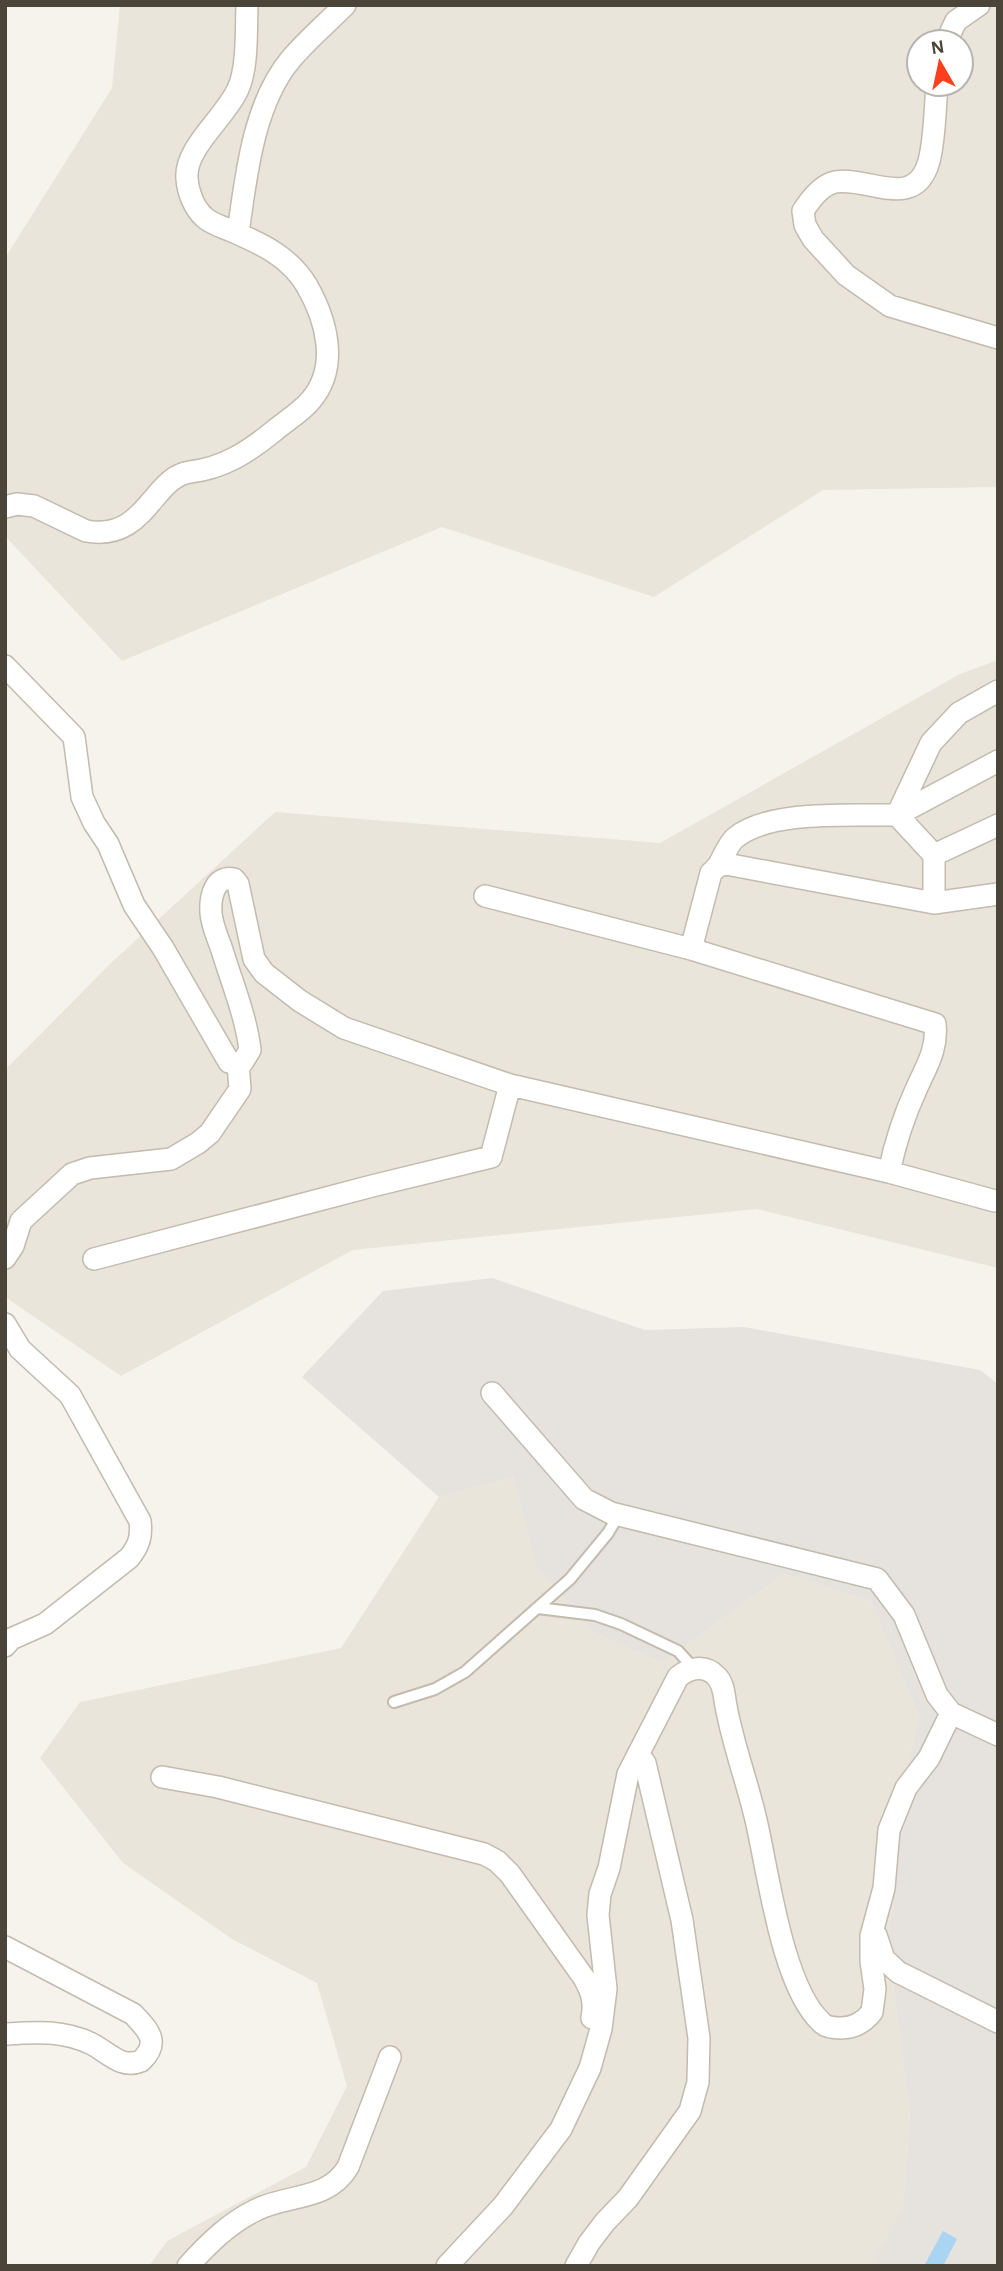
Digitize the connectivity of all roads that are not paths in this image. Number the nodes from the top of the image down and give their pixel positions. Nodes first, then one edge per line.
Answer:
1 (247, 5) edge
2 (345, 5) edge
3 (979, 5) edge
4 (952, 28) edge
5 (936, 98) edge
6 (238, 233) junction
7 (998, 338) edge
8 (5, 507) edge
9 (5, 666) edge
10 (998, 691) edge
11 (998, 761) edge
12 (897, 815) junction
13 (998, 825) edge
14 (934, 855) junction
15 (718, 866) junction
16 (998, 894) edge
17 (485, 896) dead end
18 (934, 903) junction
19 (691, 949) junction
20 (238, 1064) junction
21 (510, 1085) junction
22 (890, 1172) junction
23 (995, 1201) dead end
24 (5, 1258) edge
25 (94, 1259) dead end
26 (5, 1324) edge
27 (492, 1394) dead end
28 (618, 1516) junction
29 (538, 1608) junction
30 (5, 1646) edge
31 (690, 1669) junction
32 (394, 1702) dead end
33 (951, 1713) junction
34 (998, 1735) edge
35 (638, 1754) junction
36 (162, 1777) dead end
37 (873, 1926) junction
38 (5, 1947) edge
39 (998, 2022) edge
40 (5, 2034) edge
41 (390, 2057) dead end
42 (590, 2068) junction
43 (188, 2266) edge
44 (447, 2266) edge
45 (576, 2266) edge

1 - 6 street
2 - 6 street
3 - 4 street
5 - 7 street
6 - 8 street
9 - 20 street
10 - 12 street
11 - 12 street
12 - 14 street
12 - 15 street
13 - 14 street
14 - 18 street
15 - 18 street
15 - 19 street
16 - 18 street
17 - 19 street
19 - 22 street
20 - 21 street
20 - 24 street
21 - 22 street
21 - 25 street
22 - 23 street
26 - 30 street
27 - 28 street
28 - 29 lane
28 - 33 street
29 - 31 lane
29 - 32 lane
31 - 35 street
31 - 37 street
33 - 34 street
33 - 37 street
35 - 42 street
35 - 45 street
36 - 42 street
37 - 39 street
38 - 40 street
41 - 43 street
42 - 44 street

